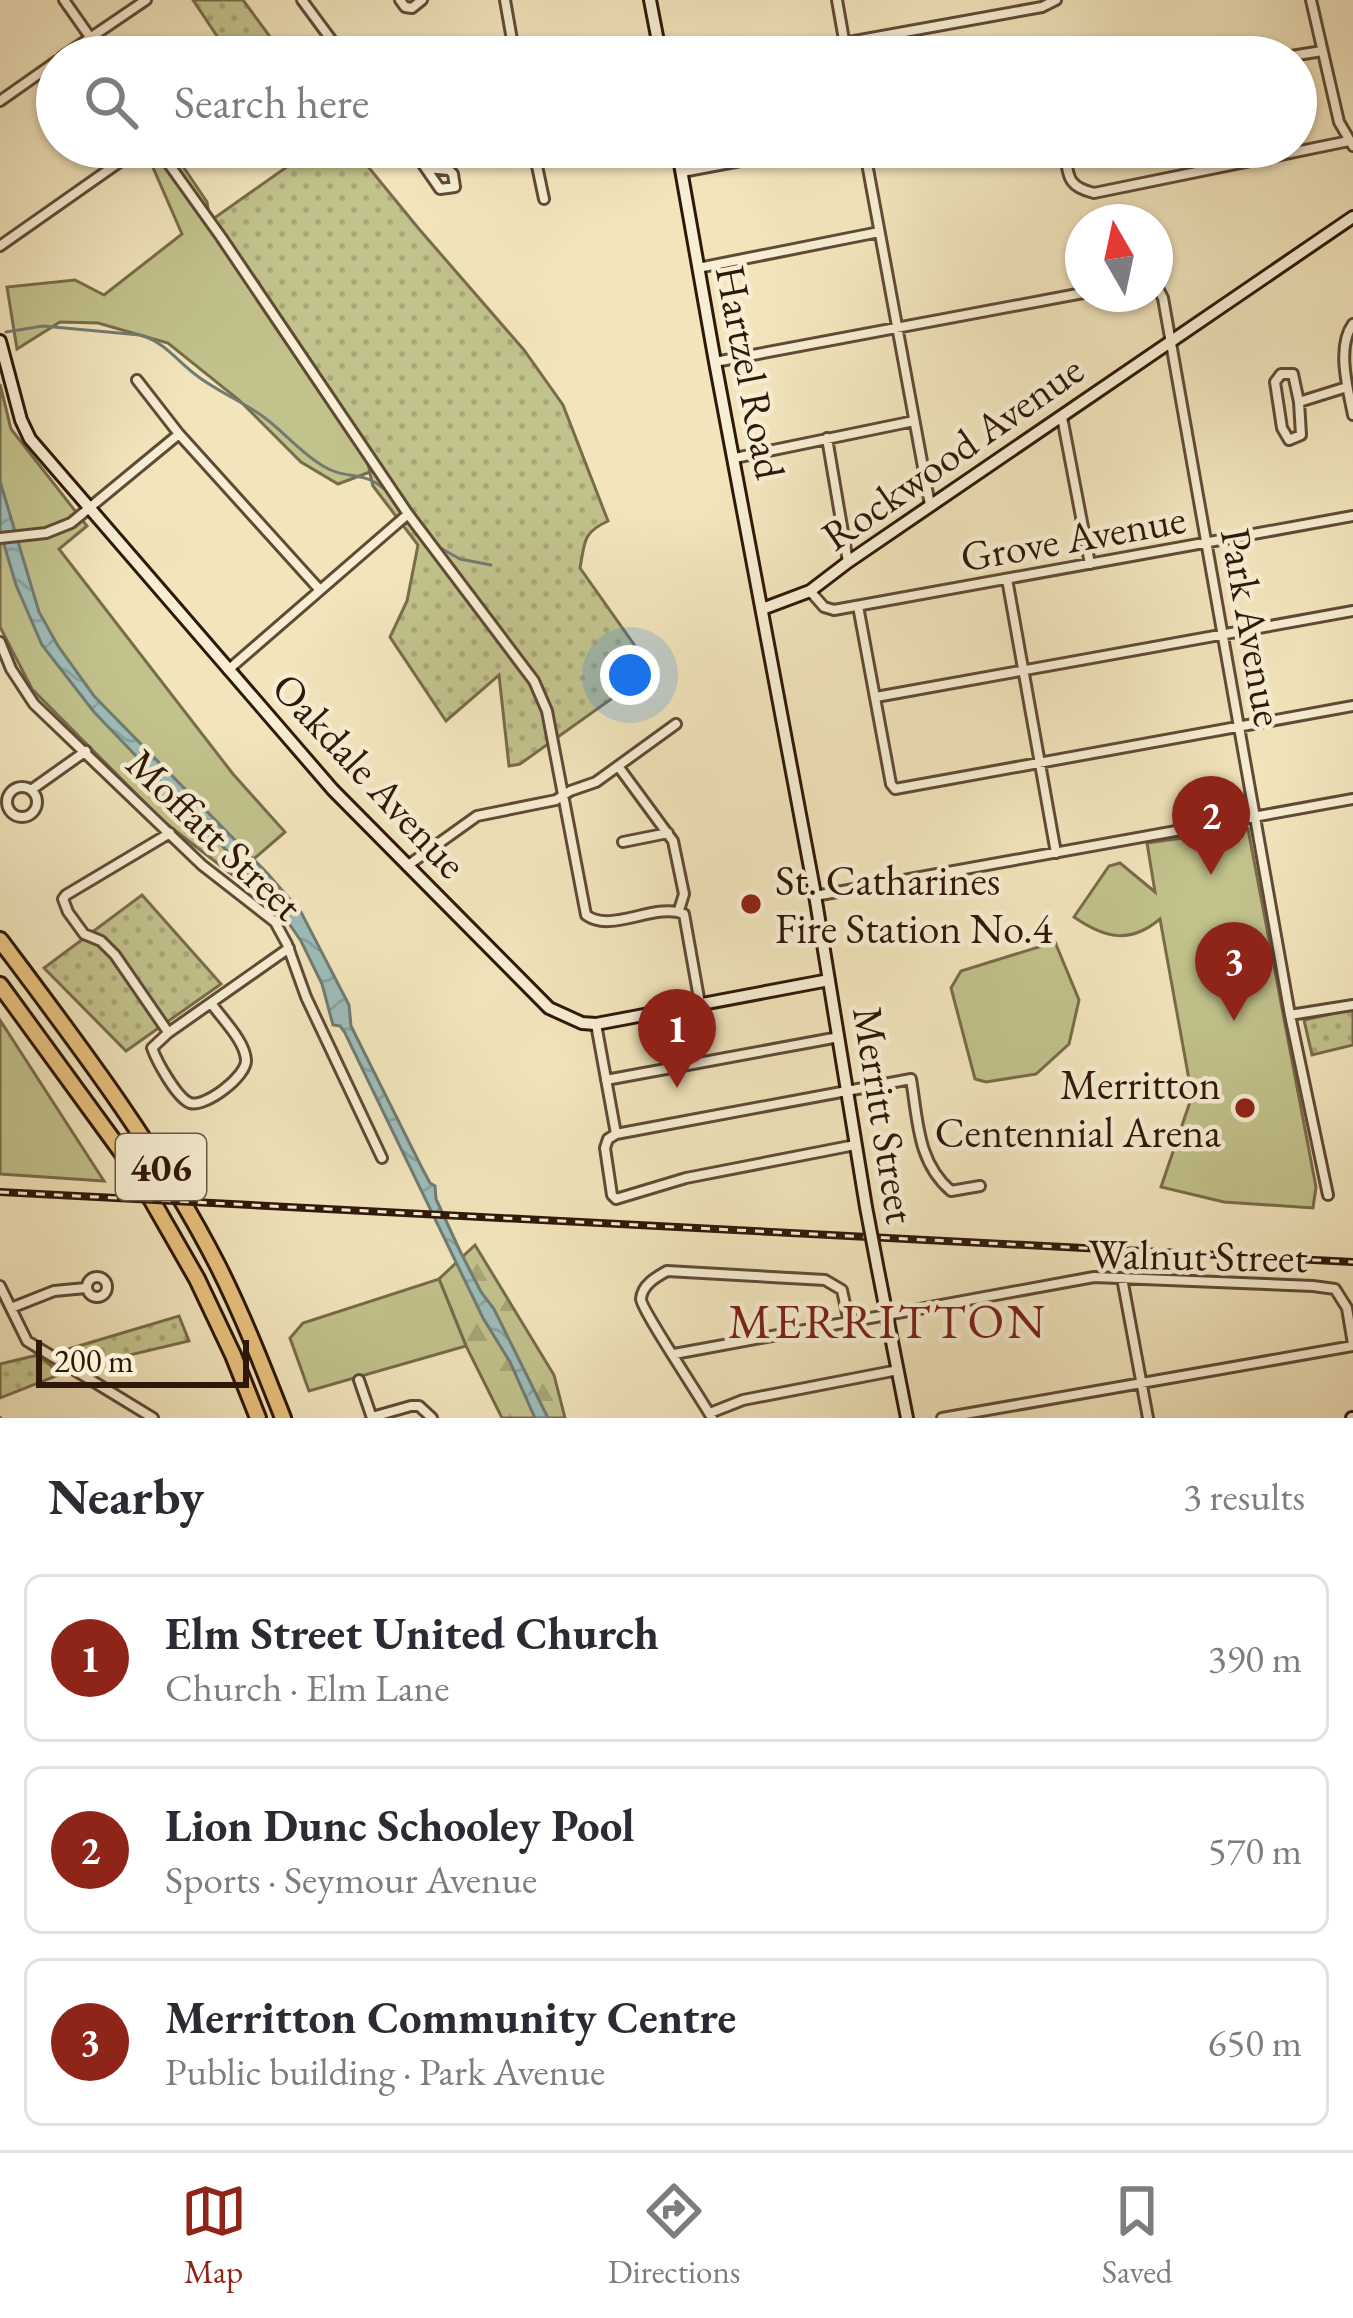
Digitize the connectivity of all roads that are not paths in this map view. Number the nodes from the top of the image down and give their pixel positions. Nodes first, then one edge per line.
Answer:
1 (64, 0) edge
2 (146, 0) edge
3 (302, 0) edge
4 (400, 0) edge
5 (422, 0) edge
6 (505, 0) edge
7 (650, 0) edge
8 (837, 0) edge
9 (1056, 0) edge
10 (1311, 0) edge
11 (89, 36) edge
12 (92, 36) edge
13 (329, 36) edge
14 (511, 36) edge
15 (657, 36) edge
16 (844, 36) edge
17 (883, 36) edge
18 (1322, 51) junction
19 (1317, 52) edge
20 (36, 76) edge
21 (0, 101) edge
22 (1351, 144) edge
23 (1317, 150) edge
24 (111, 168) edge
25 (172, 168) edge
26 (537, 168) edge
27 (681, 168) edge
28 (703, 168) edge
29 (868, 168) edge
30 (1068, 168) edge
31 (1225, 168) edge
32 (682, 172) junction
33 (544, 199) dead end
34 (1353, 217) edge
35 (879, 232) junction
36 (0, 246) edge
37 (698, 268) junction
38 (1065, 296) edge
39 (1166, 312) edge
40 (1353, 324) edge
41 (897, 329) junction
42 (0, 341) edge
43 (1171, 341) junction
44 (715, 362) junction
45 (137, 380) dead end
46 (1347, 387) junction
47 (1299, 402) junction
48 (1353, 415) edge
49 (1062, 417) junction
50 (914, 422) junction
51 (179, 434) junction
52 (826, 438) junction
53 (735, 458) junction
54 (930, 506) junction
55 (92, 509) junction
56 (408, 514) junction
57 (1353, 516) edge
58 (0, 538) edge
59 (1208, 544) junction
60 (848, 562) junction
61 (1090, 564) junction
62 (1006, 579) junction
63 (320, 589) junction
64 (810, 591) junction
65 (858, 606) junction
66 (762, 609) junction
67 (1353, 611) edge
68 (1223, 634) junction
69 (0, 642) edge
70 (228, 670) junction
71 (1022, 671) junction
72 (876, 697) junction
73 (1353, 706) edge
74 (676, 724) dead end
75 (1239, 726) junction
76 (86, 751) junction
77 (1040, 763) junction
78 (618, 766) junction
79 (31, 790) junction
80 (562, 797) junction
81 (1353, 799) edge
82 (1257, 818) junction
83 (170, 833) junction
84 (668, 833) junction
85 (623, 842) dead end
86 (1056, 853) junction
87 (407, 866) junction
88 (815, 896) junction
89 (680, 910) junction
90 (0, 940) edge
91 (290, 948) junction
92 (829, 980) junction
93 (0, 985) edge
94 (211, 1003) junction
95 (700, 1004) junction
96 (1353, 1005) edge
97 (1290, 1015) junction
98 (596, 1024) junction
99 (168, 1033) junction
100 (839, 1037) junction
101 (606, 1080) junction
102 (847, 1091) junction
103 (616, 1134) junction
104 (855, 1144) junction
105 (382, 1158) dead end
106 (980, 1186) dead end
107 (1328, 1195) dead end
108 (1123, 1278) junction
109 (0, 1286) edge
110 (86, 1288) dead end
111 (11, 1308) junction
112 (887, 1317) junction
113 (849, 1323) junction
114 (1353, 1345) edge
115 (674, 1354) junction
116 (898, 1370) junction
117 (359, 1380) dead end
118 (1142, 1383) junction
119 (711, 1416) edge
120 (153, 1418) edge
121 (258, 1418) edge
122 (283, 1418) edge
123 (372, 1418) edge
124 (432, 1418) edge
125 (907, 1418) edge
126 (942, 1418) edge
127 (1148, 1418) edge

1 - 11 street
2 - 12 street
3 - 13 street
4 - 5 street
6 - 14 street
7 - 15 street
8 - 16 street
9 - 17 street
10 - 18 street
18 - 19 street
18 - 22 street
20 - 21 street
22 - 23 street
24 - 36 street
25 - 56 street
26 - 33 street
27 - 32 street, Hartzel Road
28 - 32 street
29 - 35 street
30 - 31 street
32 - 37 street, Hartzel Road
34 - 43 street, Rockwood Avenue
35 - 37 street
35 - 41 street
37 - 44 street, Hartzel Road
38 - 41 street
39 - 43 street, Park Avenue
40 - 46 street
41 - 44 street
41 - 50 street
42 - 55 street, Oakdale Avenue
43 - 49 street, Rockwood Avenue
43 - 59 street, Park Avenue
44 - 53 street, Hartzel Road
45 - 51 street
46 - 47 street
46 - 48 street
47 - 47 street
49 - 54 street, Rockwood Avenue
49 - 61 street
50 - 52 street
50 - 54 street
51 - 55 street
51 - 63 street
52 - 53 street
52 - 60 street
53 - 66 street, Hartzel Road
54 - 60 street, Rockwood Avenue
55 - 58 street
55 - 70 street, Oakdale Avenue
56 - 63 street
56 - 80 street
57 - 59 street, Grove Avenue
59 - 61 street, Grove Avenue
59 - 68 street, Park Avenue
60 - 64 street, Rockwood Avenue
61 - 62 street, Grove Avenue
62 - 65 street, Grove Avenue
62 - 71 street
63 - 70 street
64 - 65 street, Grove Avenue
64 - 66 street, Rockwood Avenue
65 - 72 street
66 - 88 street, Merritt Street
67 - 68 street
68 - 71 street
68 - 75 street, Park Avenue
69 - 76 street, Moffatt Street
70 - 87 street, Oakdale Avenue
71 - 72 street
71 - 77 street
72 - 77 street
73 - 75 street
74 - 78 street
75 - 77 street
75 - 82 street, Park Avenue
76 - 79 street
76 - 83 street, Moffatt Street
77 - 86 street
78 - 80 street
78 - 84 street
79 - 79 street
80 - 87 street
80 - 89 street
81 - 82 street
82 - 86 street
82 - 97 street, Park Avenue
83 - 91 street, Moffatt Street
83 - 99 street
84 - 85 street
84 - 89 street
86 - 88 street
87 - 98 street, Oakdale Avenue
88 - 92 street, Merritt Street
89 - 95 street
90 - 122 highway, 406
91 - 94 street
91 - 105 street, Moffatt Street
92 - 95 street
92 - 100 street, Merritt Street
93 - 121 highway, 406
94 - 99 street
94 - 99 street
95 - 98 street
96 - 97 street
97 - 107 street, Park Avenue
98 - 101 street
100 - 101 street
100 - 102 street, Merritt Street
101 - 103 street
102 - 103 street
102 - 104 street, Merritt Street
102 - 106 street
103 - 104 street
104 - 112 street, Merritt Street, bridge
108 - 112 street, Walnut Street
108 - 114 street, Walnut Street
108 - 118 street
109 - 111 street
110 - 111 street
111 - 120 street
112 - 113 street, Walnut Street
112 - 116 street, Merritt Street
113 - 115 street, Walnut Street
113 - 115 street
114 - 118 street
115 - 119 street
116 - 119 street
116 - 125 street, Merritt Street
117 - 123 street
118 - 126 street
118 - 127 street
123 - 124 street

